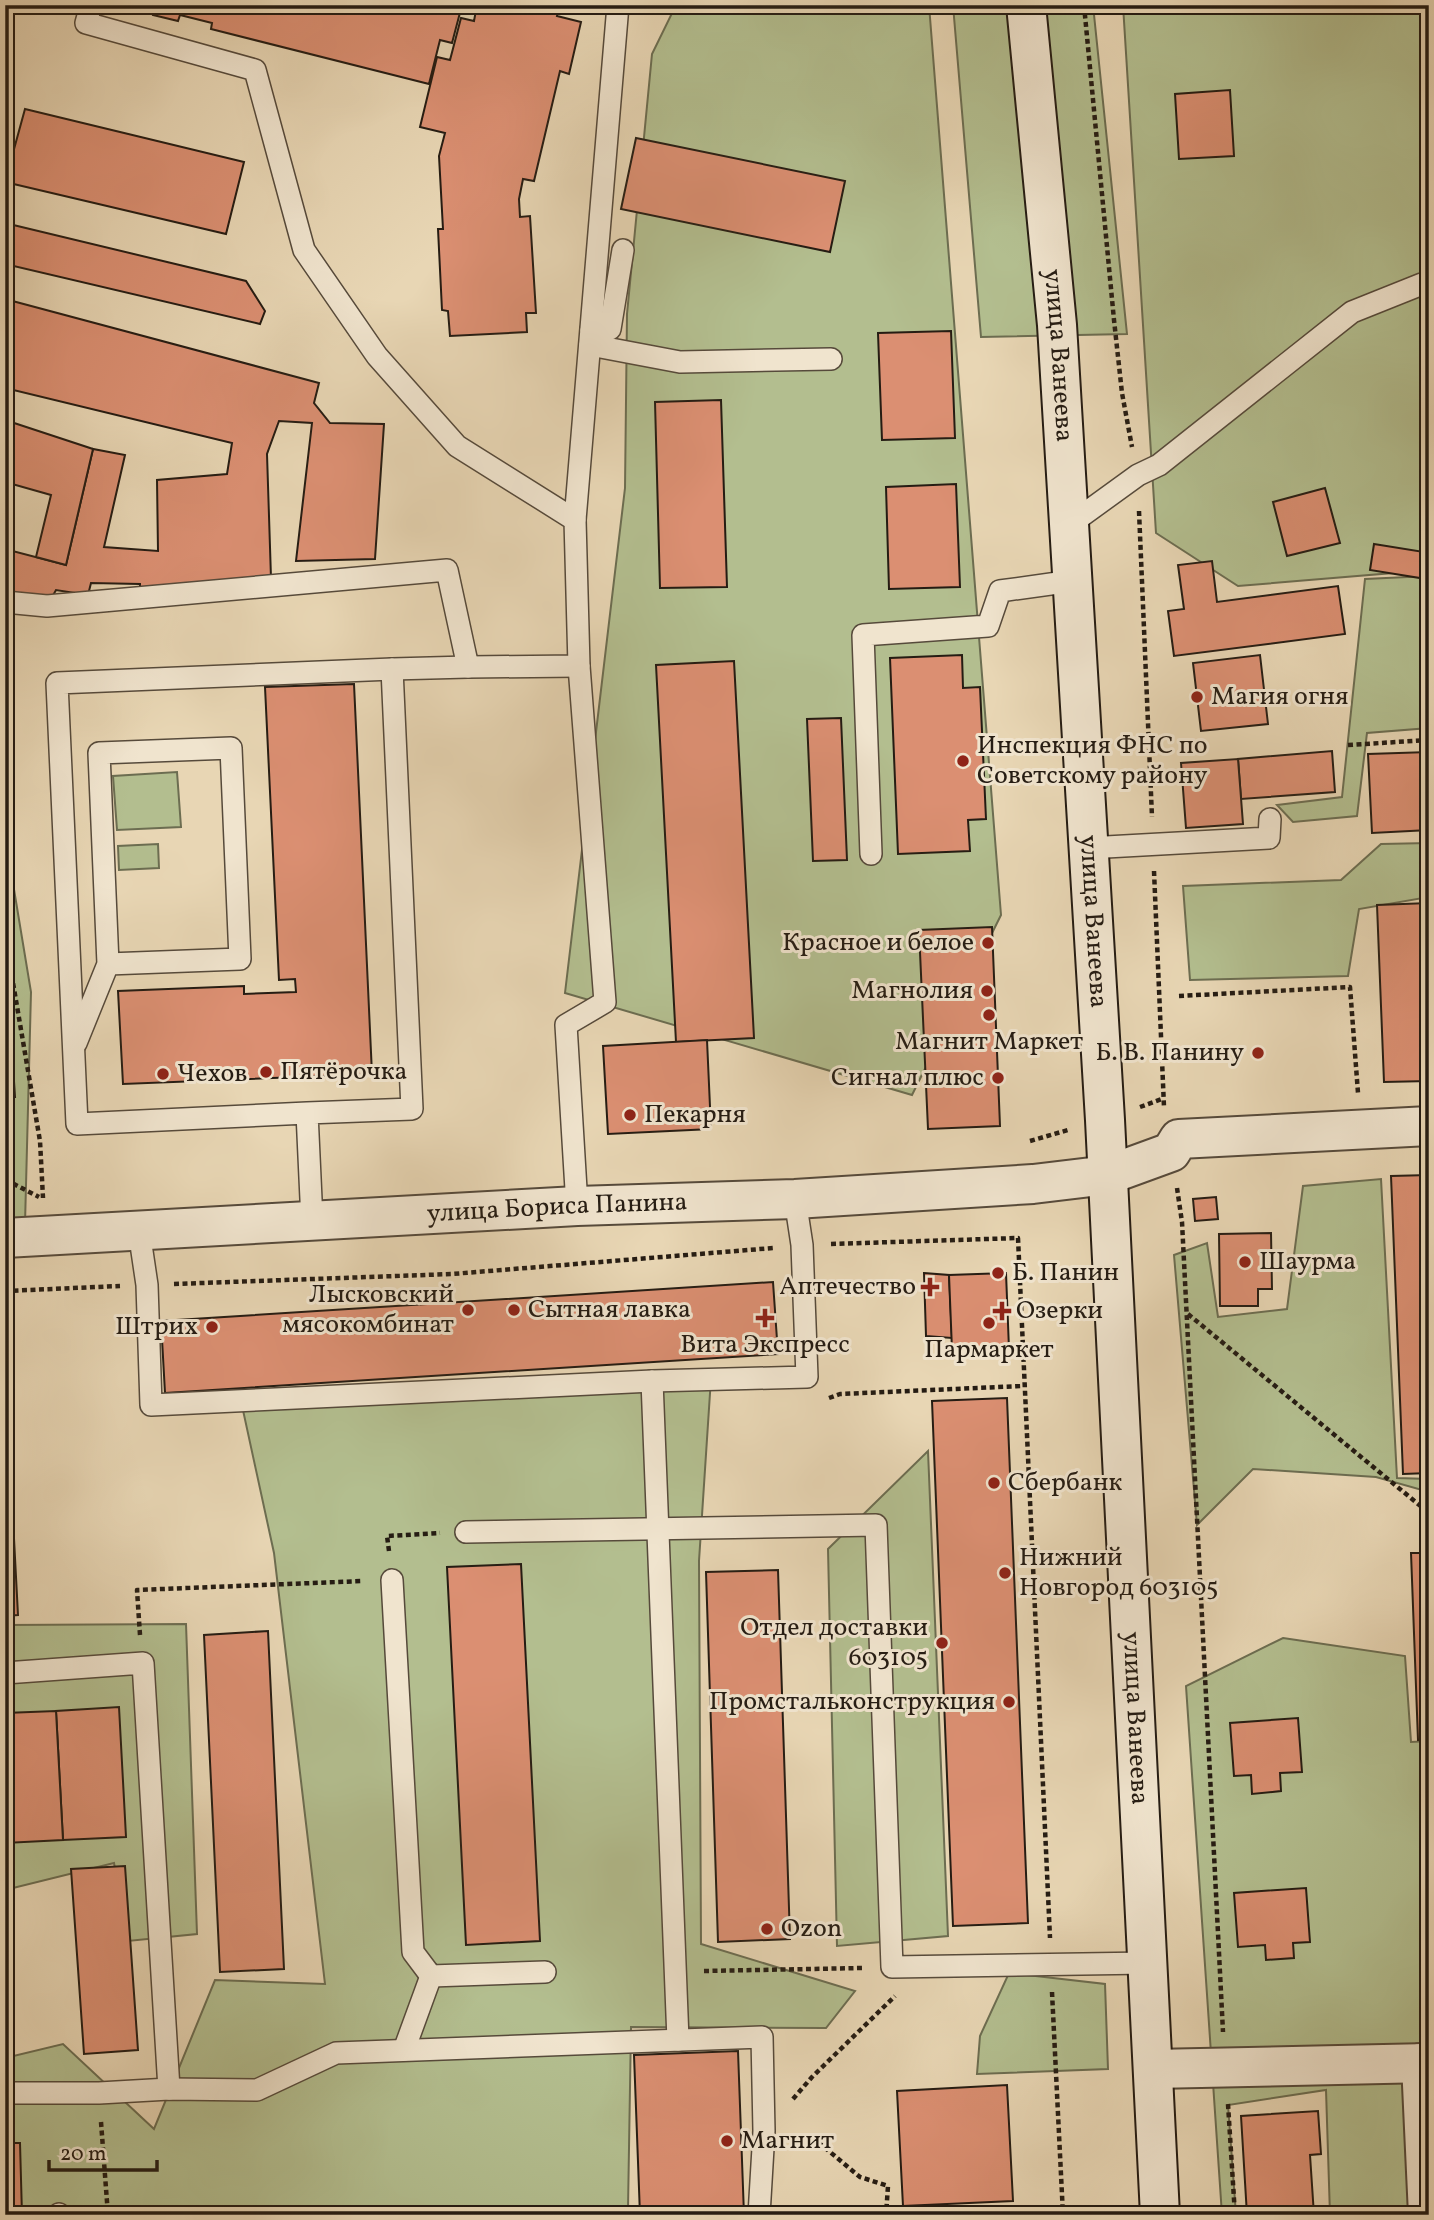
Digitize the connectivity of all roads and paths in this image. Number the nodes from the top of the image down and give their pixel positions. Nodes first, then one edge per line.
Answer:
1 (91, 5) edge
2 (618, 5) edge
3 (1026, 5) edge
4 (1084, 5) edge
5 (623, 250) dead end
6 (1429, 284) edge
7 (590, 337) junction
8 (831, 359) dead end
9 (1138, 475) junction
10 (575, 520) junction
11 (1069, 525) junction
12 (1072, 581) junction
13 (5, 602) edge
14 (579, 666) junction
15 (468, 667) junction
16 (392, 668) junction
17 (1429, 740) edge
18 (1348, 745) dead end
19 (1270, 819) dead end
20 (1153, 844) junction
21 (1088, 848) junction
22 (872, 855) dead end
23 (108, 964) junction
24 (5, 969) edge
25 (1179, 996) dead end
26 (74, 1048) junction
27 (307, 1113) junction
28 (1429, 1126) edge
29 (1361, 1129) junction
30 (1171, 1152) junction
31 (1108, 1175) junction
32 (5, 1182) edge
33 (795, 1199) junction
34 (577, 1206) junction
35 (312, 1221) junction
36 (139, 1231) junction
37 (5, 1238) edge
38 (803, 1245) junction
39 (147, 1285) junction
40 (5, 1291) edge
41 (1187, 1313) junction
42 (652, 1381) junction
43 (1023, 1385) junction
44 (818, 1402) dead end
45 (1429, 1513) edge
46 (656, 1529) junction
47 (466, 1532) joint
48 (392, 1580) junction
49 (143, 1663) junction
50 (5, 1673) edge
51 (1148, 1963) junction
52 (1051, 1965) junction
53 (926, 1966) junction
54 (892, 1967) junction
55 (675, 1971) junction
56 (545, 1972) dead end
57 (431, 1976) junction
58 (678, 2040) junction
59 (404, 2050) junction
60 (1425, 2063) edge
61 (1225, 2067) junction
62 (1153, 2069) junction
63 (169, 2089) junction
64 (5, 2093) edge
65 (99, 2093) junction
66 (764, 2131) junction
67 (108, 2215) edge
68 (760, 2215) edge
69 (886, 2215) edge
70 (1063, 2215) edge
71 (1160, 2215) edge
72 (1235, 2215) edge
73 (1428, 2215) edge

1 - 10 lane
2 - 7 lane
3 - 11 main road, улица Ванеева
4 - 9 path
5 - 7 lane
6 - 9 lane
7 - 8 lane
7 - 10 lane
9 - 11 lane
9 - 20 path
10 - 14 lane
11 - 12 main road, улица Ванеева
12 - 21 main road, улица Ванеева
12 - 22 lane
13 - 15 lane
14 - 15 lane
14 - 34 lane
15 - 16 lane
16 - 26 lane
16 - 27 lane
17 - 18 path
19 - 20 lane
20 - 21 lane
20 - 30 path
21 - 31 main road, улица Ванеева
23 - 23 lane
23 - 26 lane
24 - 32 path
25 - 29 path
26 - 27 lane
27 - 35 lane
28 - 29 main road
29 - 30 main road, улица Бориса Панина
30 - 31 main road, улица Бориса Панина
30 - 41 path
31 - 33 main road, улица Бориса Панина
31 - 51 main road, улица Ванеева
33 - 34 main road, улица Бориса Панина
33 - 38 lane
34 - 35 main road, улица Бориса Панина
35 - 36 main road, улица Бориса Панина
36 - 37 main road, улица Бориса Панина
36 - 39 lane
38 - 39 path
38 - 42 lane
38 - 43 path
39 - 40 path
39 - 42 lane
41 - 45 path
41 - 61 path
42 - 46 lane
43 - 44 path
43 - 52 path
46 - 47 lane
46 - 54 lane
46 - 55 lane
47 - 48 path
48 - 49 path
48 - 57 lane
49 - 50 lane
49 - 63 lane
51 - 52 lane
51 - 62 main road, улица Ванеева
52 - 53 lane
52 - 70 path
53 - 54 lane
53 - 66 path
54 - 55 path
55 - 58 lane
56 - 57 lane
57 - 59 lane
58 - 59 lane
58 - 66 lane
59 - 63 lane
60 - 61 main road
60 - 73 main road
61 - 62 main road
61 - 72 path
62 - 71 main road, улица Ванеева
63 - 65 lane
64 - 65 lane
65 - 67 path
66 - 68 lane
66 - 69 path

